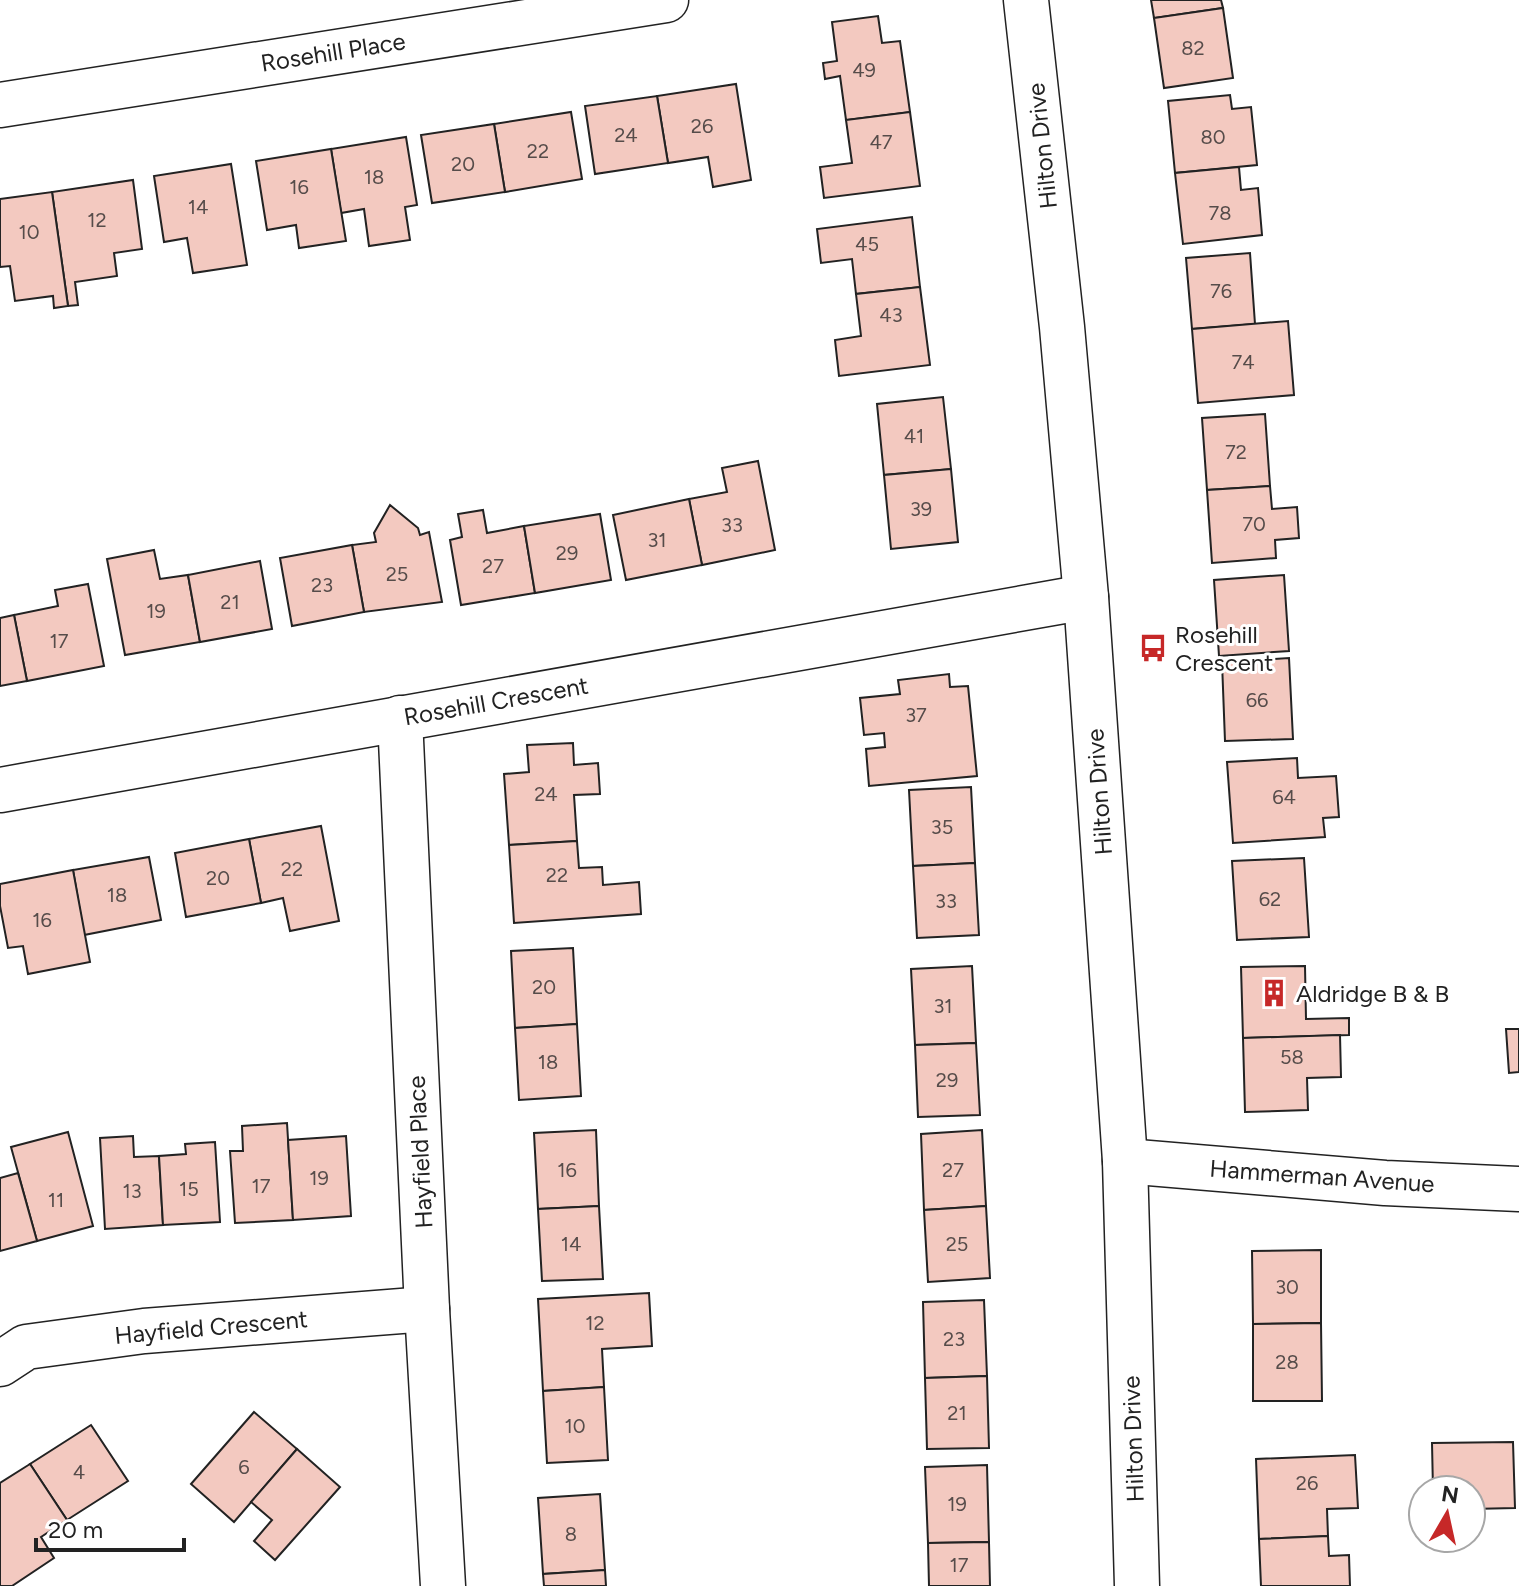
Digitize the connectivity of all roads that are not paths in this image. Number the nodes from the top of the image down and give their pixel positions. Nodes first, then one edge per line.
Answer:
1 (666, 0) edge
2 (1026, 0) edge
3 (0, 105) edge
4 (1086, 597) junction
5 (400, 718) junction
6 (0, 790) edge
7 (1125, 1161) junction
8 (1519, 1189) edge
9 (427, 1309) junction
10 (0, 1364) edge
11 (443, 1586) edge
12 (1137, 1586) edge

1 - 3 street, Rosehill Place
2 - 4 street, Hilton Drive
4 - 5 street, Rosehill Crescent
4 - 7 street, Hilton Drive
5 - 6 street, Rosehill Crescent
5 - 9 street, Hayfield Place
7 - 8 street, Hammerman Avenue
7 - 12 street, Hilton Drive
9 - 10 street, Hayfield Crescent
9 - 11 street, Hayfield Place

